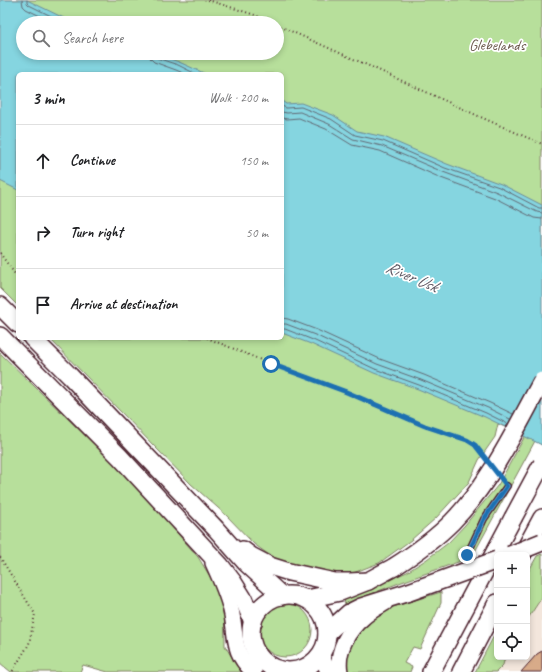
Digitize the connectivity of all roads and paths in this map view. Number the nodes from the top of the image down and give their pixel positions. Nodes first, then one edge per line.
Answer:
1 (208, 0) edge
2 (257, 16) edge
3 (284, 28) edge
4 (542, 144) edge
5 (0, 252) edge
6 (16, 275) edge
7 (0, 306) edge
8 (16, 322) edge
9 (0, 336) edge
10 (34, 340) edge
11 (213, 340) edge
12 (542, 381) edge
13 (488, 461) dead end
14 (542, 464) edge
15 (507, 486) dead end
16 (216, 529) junction
17 (540, 531) edge
18 (514, 552) edge
19 (524, 552) edge
20 (208, 553) junction
21 (0, 557) edge
22 (494, 561) edge
23 (368, 581) junction
24 (473, 583) junction
25 (282, 596) junction
26 (392, 598) junction
27 (307, 600) junction
28 (494, 609) edge
29 (253, 622) junction
30 (327, 633) junction
31 (321, 653) junction
32 (290, 671) edge
33 (12, 672) edge
34 (254, 672) edge
35 (328, 672) edge
36 (340, 672) edge
37 (431, 672) edge
38 (461, 672) edge

1 - 2 path
3 - 4 path
5 - 6 path
7 - 8 highway
9 - 20 highway
10 - 16 highway
11 - 13 path
12 - 23 highway, bridge
14 - 24 highway, bridge
15 - 24 lane
16 - 23 highway
16 - 25 highway
17 - 18 highway, bridge
17 - 19 highway
20 - 29 highway
20 - 34 main road
21 - 33 path
22 - 26 highway, bridge
23 - 27 highway
24 - 37 highway
25 - 27 highway
25 - 29 highway
26 - 30 highway
26 - 36 main road
27 - 30 highway
28 - 38 highway
29 - 32 highway
30 - 31 highway
31 - 32 highway
31 - 35 main road

